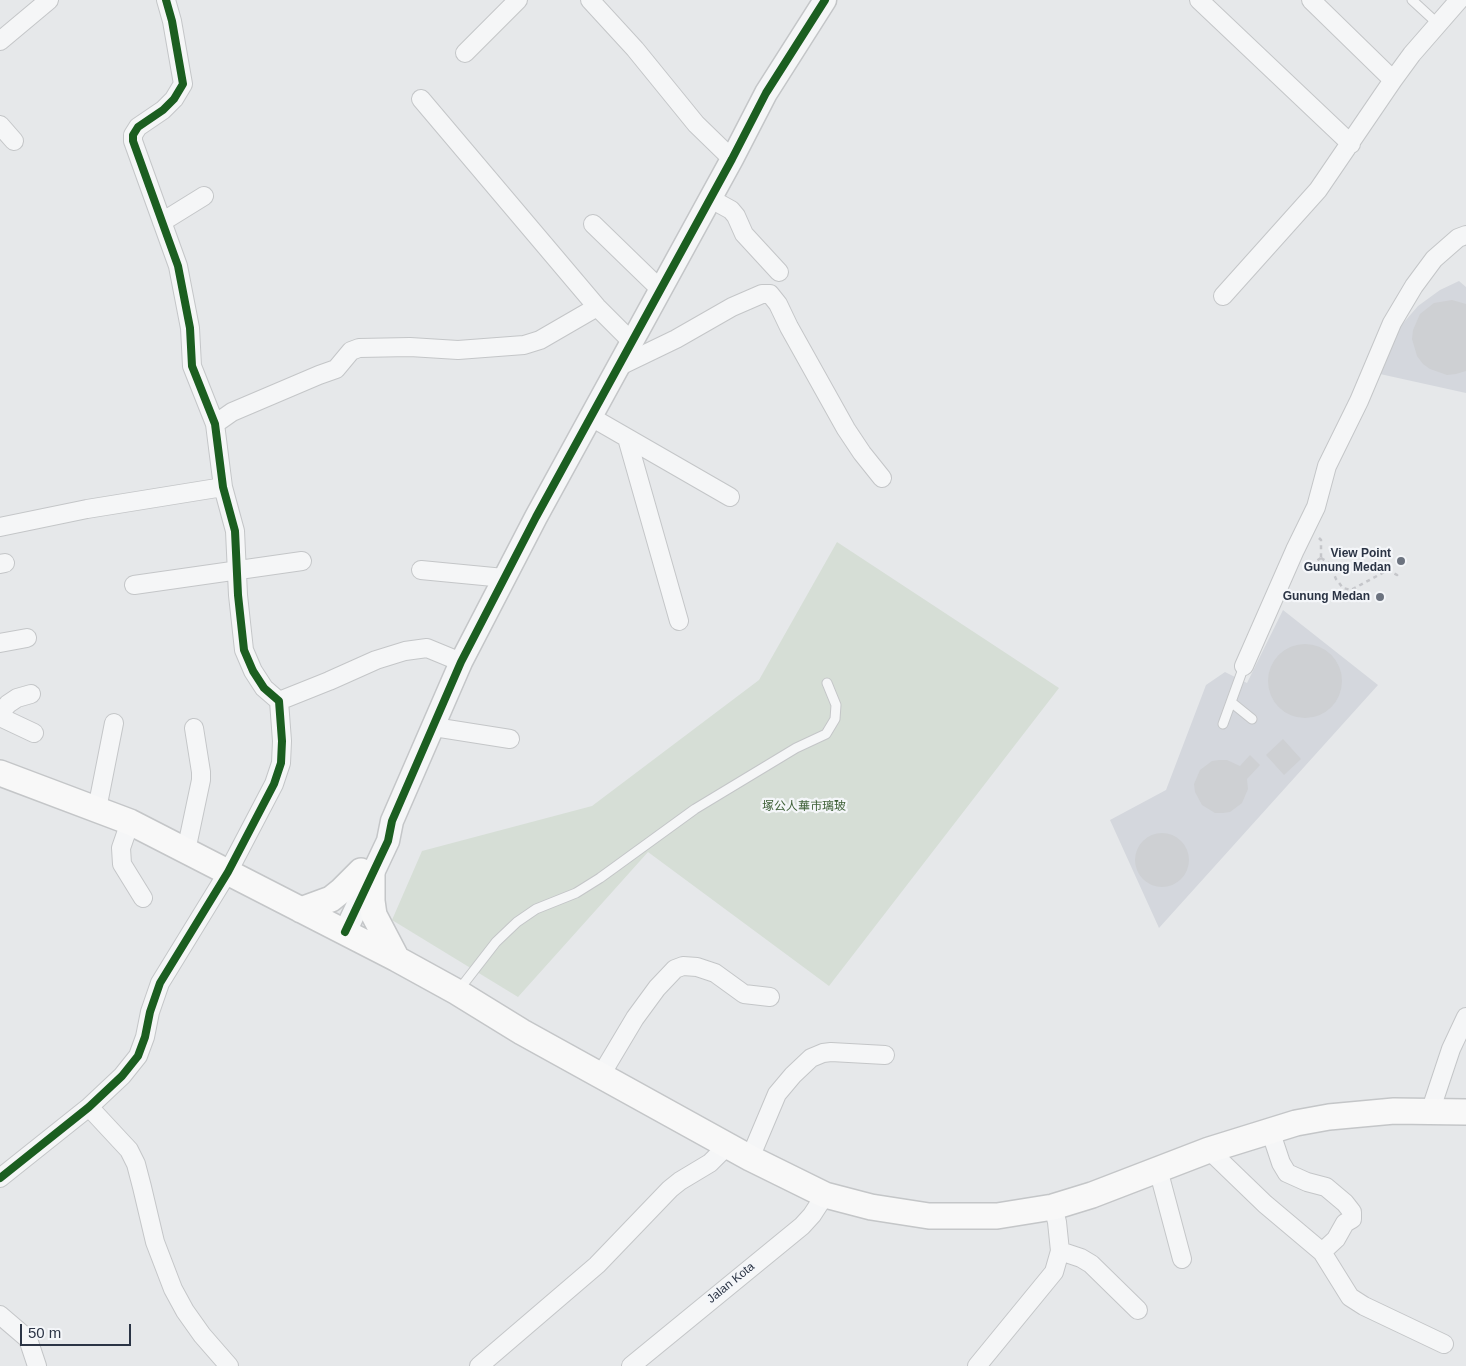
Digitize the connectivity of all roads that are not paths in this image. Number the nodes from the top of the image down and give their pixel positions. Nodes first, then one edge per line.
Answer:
1 (49, 0) edge
2 (166, 0) edge
3 (518, 0) edge
4 (590, 0) edge
5 (825, 0) edge
6 (1198, 0) edge
7 (1311, 0) edge
8 (1412, 0) edge
9 (1459, 0) edge
10 (1437, 23) junction
11 (0, 41) edge
12 (465, 54) dead end
13 (1393, 80) junction
14 (420, 99) dead end
15 (0, 125) edge
16 (14, 141) dead end
17 (1350, 144) junction
18 (732, 159) junction
19 (204, 196) dead end
20 (711, 199) junction
21 (162, 222) junction
22 (593, 224) dead end
23 (1466, 235) edge
24 (779, 272) dead end
25 (661, 290) junction
26 (1223, 296) dead end
27 (597, 307) junction
28 (632, 342) junction
29 (620, 366) junction
30 (591, 417) junction
31 (215, 424) junction
32 (627, 438) junction
33 (882, 478) dead end
34 (223, 487) junction
35 (730, 497) dead end
36 (0, 527) edge
37 (302, 561) dead end
38 (236, 570) junction
39 (421, 570) dead end
40 (504, 578) junction
41 (134, 585) dead end
42 (679, 621) dead end
43 (27, 638) dead end
44 (0, 643) edge
45 (461, 662) junction
46 (1244, 666) joint
47 (827, 683) dead end
48 (32, 694) dead end
49 (278, 701) junction
50 (1231, 702) junction
51 (0, 715) edge
52 (1252, 719) dead end
53 (114, 723) dead end
54 (1222, 724) dead end
55 (434, 727) junction
56 (194, 728) dead end
57 (34, 733) dead end
58 (510, 739) dead end
59 (0, 773) edge
60 (97, 809) junction
61 (130, 822) junction
62 (186, 851) junction
63 (228, 872) junction
64 (366, 874) junction
65 (143, 898) dead end
66 (301, 910) junction
67 (340, 930) junction
68 (397, 959) junction
69 (457, 992) junction
70 (770, 997) dead end
71 (1466, 1016) edge
72 (885, 1055) dead end
73 (601, 1075) junction
74 (89, 1107) junction
75 (1430, 1112) junction
76 (1466, 1112) edge
77 (1270, 1130) junction
78 (726, 1144) junction
79 (1209, 1150) junction
80 (750, 1158) junction
81 (1158, 1169) junction
82 (0, 1178) edge
83 (825, 1195) junction
84 (1053, 1207) junction
85 (1060, 1251) junction
86 (1322, 1252) junction
87 (1182, 1259) dead end
88 (1138, 1310) dead end
89 (0, 1315) edge
90 (1444, 1344) dead end
91 (984, 1364) edge
92 (37, 1366) edge
93 (229, 1366) edge
94 (479, 1366) edge
95 (631, 1366) edge

1 - 11 street
2 - 21 street
3 - 12 street
4 - 18 street
5 - 18 street
6 - 17 street
7 - 13 street
8 - 10 lane
9 - 10 street
10 - 13 street
13 - 17 street
14 - 27 street
15 - 16 street
17 - 26 street
18 - 20 street
19 - 21 street
20 - 24 street
20 - 25 street
21 - 31 street
22 - 25 street
23 - 46 street
25 - 28 street
27 - 28 street
27 - 31 street
28 - 29 street
29 - 30 street
29 - 33 street
30 - 32 street
30 - 40 street
31 - 34 street
32 - 35 street
32 - 42 street
34 - 36 street
34 - 38 street
37 - 38 street
38 - 41 street
38 - 49 street
39 - 40 street
40 - 45 street
43 - 44 street
45 - 49 street
45 - 55 street
46 - 50 lane
47 - 69 lane
48 - 51 street
49 - 63 street
50 - 52 lane
50 - 54 lane
51 - 57 street
53 - 60 street
55 - 58 street
55 - 64 street
56 - 62 street
59 - 60 main road
60 - 61 main road
61 - 62 main road
61 - 65 street
62 - 63 main road
63 - 66 main road
63 - 74 street
64 - 66 main road
64 - 67 street
64 - 68 main road
66 - 67 main road
67 - 68 main road
68 - 69 main road
69 - 73 main road
70 - 73 street
71 - 75 street
72 - 80 street
73 - 78 main road
74 - 82 street
74 - 93 street
75 - 76 main road
75 - 77 main road
77 - 79 main road
77 - 86 street
78 - 80 main road
78 - 94 street
79 - 81 main road
79 - 86 street
80 - 83 main road
81 - 84 main road
81 - 87 street
83 - 84 main road
83 - 95 street, Jalan Kota
84 - 85 street
85 - 88 street
85 - 91 street
86 - 90 street
89 - 92 street

